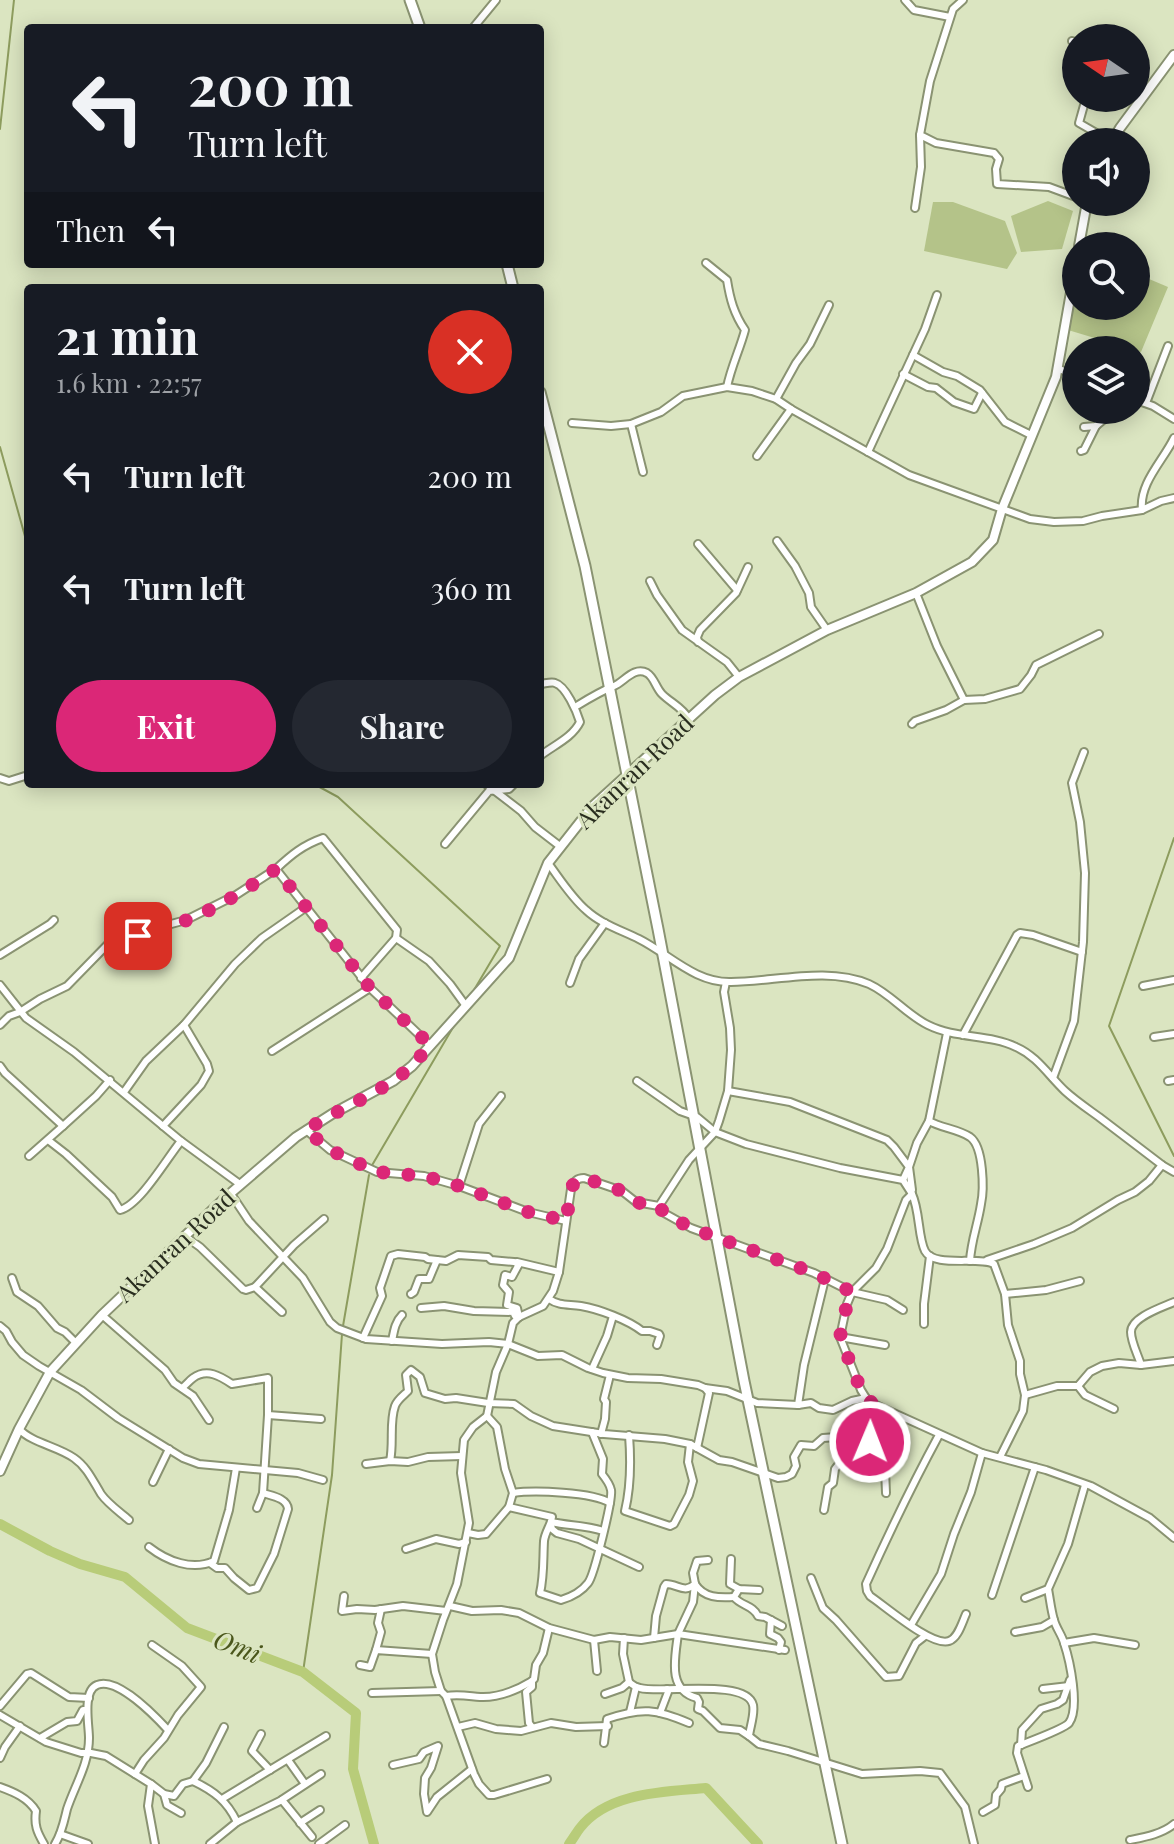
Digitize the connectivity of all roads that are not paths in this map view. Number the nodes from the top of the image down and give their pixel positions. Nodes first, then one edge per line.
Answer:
1 (410, 0) edge
2 (496, 0) edge
3 (905, 0) edge
4 (963, 0) edge
5 (950, 17) junction
6 (419, 24) edge
7 (476, 24) edge
8 (1174, 55) edge
9 (1082, 112) edge
10 (1088, 128) edge
11 (1120, 128) edge
12 (920, 135) junction
13 (1062, 192) edge
14 (915, 208) dead end
15 (706, 263) dead end
16 (937, 295) dead end
17 (829, 305) dead end
18 (1066, 320) edge
19 (1168, 346) dead end
20 (913, 355) junction
21 (1057, 368) junction
22 (1062, 370) edge
23 (903, 374) junction
24 (727, 387) junction
25 (982, 393) junction
26 (1150, 393) edge
27 (776, 399) junction
28 (1150, 405) edge
29 (544, 408) edge
30 (791, 409) junction
31 (1174, 419) edge
32 (572, 423) dead end
33 (631, 424) junction
34 (1098, 424) edge
35 (1096, 426) junction
36 (1084, 427) dead end
37 (1031, 435) junction
38 (1174, 438) edge
39 (1081, 451) dead end
40 (868, 452) junction
41 (757, 456) dead end
42 (643, 472) dead end
43 (1174, 498) edge
44 (1002, 509) junction
45 (1142, 510) junction
46 (777, 541) dead end
47 (698, 544) dead end
48 (748, 567) dead end
49 (650, 581) dead end
50 (737, 590) junction
51 (916, 593) junction
52 (827, 630) junction
53 (1099, 634) dead end
54 (698, 642) junction
55 (739, 677) junction
56 (544, 684) edge
57 (964, 700) junction
58 (575, 707) junction
59 (689, 719) junction
60 (912, 724) dead end
61 (1084, 752) dead end
62 (544, 753) edge
63 (24, 776) edge
64 (0, 778) edge
65 (490, 788) edge
66 (510, 788) edge
67 (495, 792) junction
68 (445, 844) dead end
69 (561, 847) junction
70 (548, 863) junction
71 (276, 869) junction
72 (305, 908) junction
73 (54, 920) dead end
74 (605, 923) junction
75 (396, 938) junction
76 (1082, 952) junction
77 (0, 955) edge
78 (361, 978) junction
79 (1174, 980) edge
80 (726, 982) junction
81 (570, 983) dead end
82 (0, 985) edge
83 (1143, 986) dead end
84 (370, 988) junction
85 (466, 1006) junction
86 (20, 1012) junction
87 (0, 1025) edge
88 (184, 1025) junction
89 (947, 1033) junction
90 (1174, 1034) edge
91 (963, 1035) junction
92 (1154, 1037) dead end
93 (430, 1045) junction
94 (272, 1051) dead end
95 (0, 1066) edge
96 (1053, 1078) junction
97 (110, 1080) junction
98 (637, 1081) dead end
99 (728, 1091) junction
100 (124, 1092) junction
101 (501, 1096) dead end
102 (929, 1121) junction
103 (63, 1126) junction
104 (163, 1126) junction
105 (306, 1130) junction
106 (715, 1132) junction
107 (48, 1140) junction
108 (181, 1141) junction
109 (29, 1156) dead end
110 (1162, 1165) junction
111 (909, 1167) junction
112 (1174, 1172) edge
113 (903, 1180) junction
114 (241, 1185) junction
115 (459, 1186) junction
116 (231, 1194) junction
117 (912, 1194) junction
118 (659, 1206) junction
119 (324, 1219) dead end
120 (566, 1221) junction
121 (186, 1237) junction
122 (282, 1256) junction
123 (930, 1256) junction
124 (437, 1260) junction
125 (987, 1260) junction
126 (970, 1261) junction
127 (514, 1262) junction
128 (559, 1272) junction
129 (12, 1278) dead end
130 (825, 1279) junction
131 (1080, 1281) dead end
132 (255, 1287) junction
133 (852, 1292) junction
134 (411, 1294) dead end
135 (1005, 1294) junction
136 (549, 1299) junction
137 (1174, 1302) edge
138 (421, 1308) dead end
139 (903, 1310) dead end
140 (282, 1312) dead end
141 (102, 1315) junction
142 (402, 1315) dead end
143 (613, 1316) junction
144 (519, 1317) junction
145 (924, 1324) dead end
146 (0, 1326) edge
147 (840, 1337) junction
148 (363, 1338) junction
149 (392, 1341) junction
150 (75, 1342) junction
151 (508, 1344) junction
152 (657, 1345) dead end
153 (885, 1345) dead end
154 (1174, 1361) edge
155 (1141, 1365) junction
156 (592, 1369) junction
157 (50, 1372) junction
158 (610, 1375) junction
159 (1078, 1386) junction
160 (182, 1388) junction
161 (705, 1388) junction
162 (1025, 1395) junction
163 (868, 1400) junction
164 (488, 1403) junction
165 (798, 1405) junction
166 (1114, 1409) dead end
167 (268, 1415) junction
168 (487, 1416) junction
169 (321, 1419) dead end
170 (209, 1420) dead end
171 (865, 1427) junction
172 (19, 1429) junction
173 (592, 1432) junction
174 (855, 1432) junction
175 (601, 1434) junction
176 (629, 1435) junction
177 (939, 1435) junction
178 (690, 1444) junction
179 (852, 1447) junction
180 (697, 1448) junction
181 (169, 1449) junction
182 (982, 1453) junction
183 (865, 1454) junction
184 (462, 1456) junction
185 (1000, 1457) junction
186 (390, 1461) junction
187 (366, 1464) dead end
188 (1035, 1467) junction
189 (236, 1468) junction
190 (265, 1469) junction
191 (0, 1471) edge
192 (323, 1480) dead end
193 (153, 1482) dead end
194 (1085, 1485) junction
195 (263, 1493) junction
196 (513, 1493) junction
197 (886, 1493) dead end
198 (610, 1503) junction
199 (509, 1507) junction
200 (257, 1508) dead end
201 (824, 1510) dead end
202 (129, 1520) dead end
203 (551, 1524) junction
204 (603, 1531) junction
205 (468, 1533) junction
206 (1174, 1538) edge
207 (466, 1542) junction
208 (149, 1547) dead end
209 (600, 1548) junction
210 (406, 1549) dead end
211 (731, 1559) dead end
212 (708, 1560) dead end
213 (210, 1563) junction
214 (639, 1567) dead end
215 (811, 1578) dead end
216 (695, 1584) junction
217 (739, 1589) junction
218 (1048, 1589) junction
219 (759, 1590) dead end
220 (992, 1595) dead end
221 (344, 1596) dead end
222 (734, 1597) junction
223 (1025, 1598) dead end
224 (448, 1608) junction
225 (381, 1609) junction
226 (966, 1614) dead end
227 (771, 1620) junction
228 (1054, 1620) junction
229 (911, 1625) junction
230 (782, 1626) dead end
231 (549, 1628) junction
232 (1015, 1632) dead end
233 (678, 1634) junction
234 (925, 1636) junction
235 (624, 1638) junction
236 (654, 1638) junction
237 (594, 1640) junction
238 (1064, 1643) junction
239 (152, 1645) dead end
240 (1135, 1645) dead end
241 (376, 1650) junction
242 (432, 1654) junction
243 (360, 1665) dead end
244 (597, 1671) dead end
245 (1071, 1677) junction
246 (532, 1681) junction
247 (629, 1682) junction
248 (1069, 1686) junction
249 (636, 1687) junction
250 (679, 1688) junction
251 (667, 1689) junction
252 (1043, 1689) dead end
253 (372, 1693) dead end
254 (444, 1693) junction
255 (605, 1694) dead end
256 (89, 1698) junction
257 (0, 1706) edge
258 (87, 1710) junction
259 (630, 1712) junction
260 (660, 1713) junction
261 (0, 1715) edge
262 (689, 1723) dead end
263 (20, 1726) junction
264 (608, 1726) junction
265 (224, 1727) dead end
266 (458, 1727) junction
267 (532, 1727) junction
268 (168, 1730) junction
269 (261, 1734) dead end
270 (326, 1736) dead end
271 (749, 1736) junction
272 (40, 1738) junction
273 (604, 1743) dead end
274 (1021, 1745) junction
275 (87, 1753) junction
276 (0, 1758) edge
277 (288, 1760) junction
278 (393, 1765) dead end
279 (472, 1769) junction
280 (270, 1770) junction
281 (135, 1774) junction
282 (321, 1774) dead end
283 (1024, 1776) junction
284 (547, 1779) dead end
285 (193, 1781) junction
286 (151, 1784) junction
287 (305, 1784) junction
288 (0, 1787) edge
289 (1028, 1787) dead end
290 (164, 1794) junction
291 (222, 1799) junction
292 (282, 1800) junction
293 (320, 1810) dead end
294 (983, 1812) dead end
295 (181, 1813) dead end
296 (237, 1822) junction
297 (300, 1823) junction
298 (1174, 1824) edge
299 (345, 1825) dead end
300 (60, 1834) junction
301 (312, 1837) junction
302 (1130, 1840) dead end
303 (44, 1844) edge
304 (55, 1844) edge
305 (88, 1844) edge
306 (155, 1844) edge
307 (210, 1844) edge
308 (305, 1844) edge
309 (319, 1844) edge
310 (842, 1844) edge
311 (974, 1844) edge

1 - 6 highway
2 - 7 street
3 - 5 street
4 - 5 street
5 - 12 street
8 - 11 main road
9 - 10 street
12 - 13 street
12 - 14 street
15 - 24 street
16 - 20 street
17 - 27 street
18 - 21 main road, Akanran Road
19 - 26 street
20 - 23 street
20 - 25 street
21 - 22 street
21 - 37 main road, Akanran Road
23 - 25 street
23 - 40 street
24 - 27 street
24 - 33 street
25 - 37 street
27 - 30 street
28 - 31 street
29 - 310 highway
30 - 40 street
30 - 41 street
32 - 33 street
33 - 42 street
34 - 35 street
35 - 36 street
35 - 39 street
37 - 44 main road, Akanran Road
38 - 45 street
40 - 44 street
43 - 45 street
44 - 45 street
44 - 51 main road, Akanran Road
46 - 52 street
47 - 50 street
48 - 50 street
49 - 54 street
50 - 54 street
51 - 52 main road, Akanran Road
51 - 57 street
52 - 55 main road, Akanran Road
53 - 57 street
54 - 55 street
55 - 59 main road, Akanran Road
56 - 58 street
57 - 60 street
58 - 59 street
58 - 62 street
59 - 69 main road, Akanran Road
61 - 76 street
63 - 64 street
65 - 67 street
66 - 67 street
67 - 68 street
67 - 69 street
69 - 70 main road, Akanran Road
70 - 74 street
70 - 85 main road, Akanran Road
71 - 72 street
71 - 75 street
71 - 86 street
72 - 78 street
72 - 88 street
73 - 77 street
74 - 80 street
74 - 81 street
75 - 78 street
75 - 85 street
76 - 91 street
76 - 96 street
78 - 84 street
79 - 83 street
80 - 89 street
80 - 99 street
82 - 86 street
84 - 93 street
84 - 94 street
85 - 93 main road, Akanran Road
86 - 87 street
86 - 97 street
88 - 100 street
88 - 104 street
89 - 91 street
89 - 102 street
90 - 92 street
91 - 96 street
93 - 105 main road, Akanran Road
95 - 103 street
96 - 110 street
97 - 100 street
97 - 103 street
98 - 106 street
99 - 106 street
99 - 111 street
100 - 104 street
101 - 115 street
102 - 111 street
102 - 126 street
103 - 107 street
104 - 108 street
105 - 114 main road, Akanran Road
105 - 115 street
106 - 113 street
106 - 118 street
107 - 108 street
107 - 109 street
108 - 114 street
110 - 112 street
110 - 125 street
111 - 113 street
111 - 117 street
113 - 117 street
114 - 116 main road, Akanran Road
115 - 120 street
116 - 121 main road, Akanran Road
116 - 122 street
117 - 123 street
117 - 133 street
118 - 120 street
118 - 130 street
119 - 122 street
120 - 128 street
121 - 132 street
121 - 141 main road, Akanran Road
122 - 132 street
122 - 148 street
123 - 126 street
123 - 145 street
124 - 127 street
124 - 134 street
124 - 148 street
125 - 126 street
125 - 135 street
127 - 128 street
127 - 144 street
128 - 136 street
129 - 150 street
130 - 133 street
130 - 165 street
131 - 135 street
132 - 140 street
133 - 139 street
133 - 147 street
135 - 162 street
136 - 143 street
136 - 144 street
137 - 155 street
138 - 144 street
141 - 150 main road, Akanran Road
141 - 160 street
142 - 149 street
143 - 152 street
143 - 156 street
144 - 151 street
146 - 157 street
147 - 153 street
147 - 163 street
148 - 149 street
149 - 151 street
150 - 157 main road, Akanran Road
151 - 156 street
151 - 164 street
154 - 155 street
155 - 159 street
156 - 158 street
157 - 172 main road, Akanran Road
157 - 181 street
158 - 161 street
158 - 175 street
159 - 162 street
159 - 166 street
160 - 167 street
160 - 170 street
161 - 165 street
161 - 180 street
162 - 185 street
163 - 165 street
163 - 171 street
163 - 177 street
164 - 168 street
164 - 173 street
164 - 186 street
167 - 169 street
167 - 190 street
168 - 184 street
168 - 196 street
171 - 174 street
171 - 183 street
172 - 191 main road, Akanran Road
172 - 202 street
173 - 175 street
173 - 198 street
174 - 179 street
174 - 180 street
175 - 176 street
176 - 178 street
176 - 178 street
177 - 182 street
177 - 229 street
178 - 180 street
179 - 183 street
179 - 201 street
181 - 189 street
181 - 193 street
182 - 185 street
182 - 229 street
183 - 197 street
184 - 186 street
184 - 205 street
185 - 188 street
186 - 187 street
188 - 194 street
188 - 220 street
189 - 190 street
189 - 213 street
190 - 192 street
190 - 195 street
194 - 206 street
194 - 218 street
195 - 200 street
195 - 213 street
196 - 198 street
196 - 199 street
198 - 204 street
199 - 203 street
199 - 205 street
203 - 204 street
203 - 209 street
203 - 209 street
204 - 209 street
205 - 207 street
207 - 210 street
207 - 224 street
208 - 213 street
209 - 214 street
211 - 217 street
212 - 216 street
215 - 234 street
216 - 222 street
216 - 233 street
216 - 236 street
217 - 219 street
217 - 222 street
218 - 223 street
218 - 228 street
221 - 225 street
222 - 227 street
224 - 225 street
224 - 231 street
224 - 242 street
225 - 241 street
226 - 234 street
227 - 230 street
227 - 233 street
228 - 232 street
228 - 238 street
229 - 234 street
231 - 237 street
231 - 246 street
233 - 236 street
233 - 250 street
235 - 236 street
235 - 237 street
235 - 247 street
237 - 244 street
238 - 240 street
238 - 245 street
239 - 268 street
241 - 242 street
241 - 243 street
242 - 254 street
245 - 248 street
245 - 274 street
246 - 254 street
246 - 267 street
247 - 249 street
247 - 255 street
248 - 252 street
248 - 274 street
249 - 251 street
249 - 259 street
250 - 251 street
250 - 271 street
250 - 271 street
251 - 260 street
253 - 254 street
254 - 266 street
256 - 257 street
256 - 258 street
256 - 268 street
258 - 272 street
258 - 275 street
259 - 260 street
259 - 264 street
260 - 262 street
261 - 263 street
263 - 272 street
263 - 276 street
264 - 267 street
264 - 273 street
265 - 285 street
266 - 267 street
266 - 279 street
268 - 281 street
269 - 280 street
270 - 277 street
271 - 311 street
272 - 275 street
274 - 283 street
275 - 281 street
275 - 300 street
277 - 280 street
277 - 287 street
278 - 279 street
279 - 284 street
280 - 291 street
281 - 286 street
282 - 287 street
283 - 289 street
283 - 294 street
285 - 290 street
285 - 291 street
286 - 290 street
286 - 306 street
287 - 292 street
288 - 303 street
290 - 295 street
291 - 296 street
292 - 296 street
292 - 297 street
293 - 297 street
296 - 307 street
297 - 301 street
298 - 302 street
299 - 309 street
300 - 304 street
300 - 305 street
301 - 308 street
301 - 309 street

